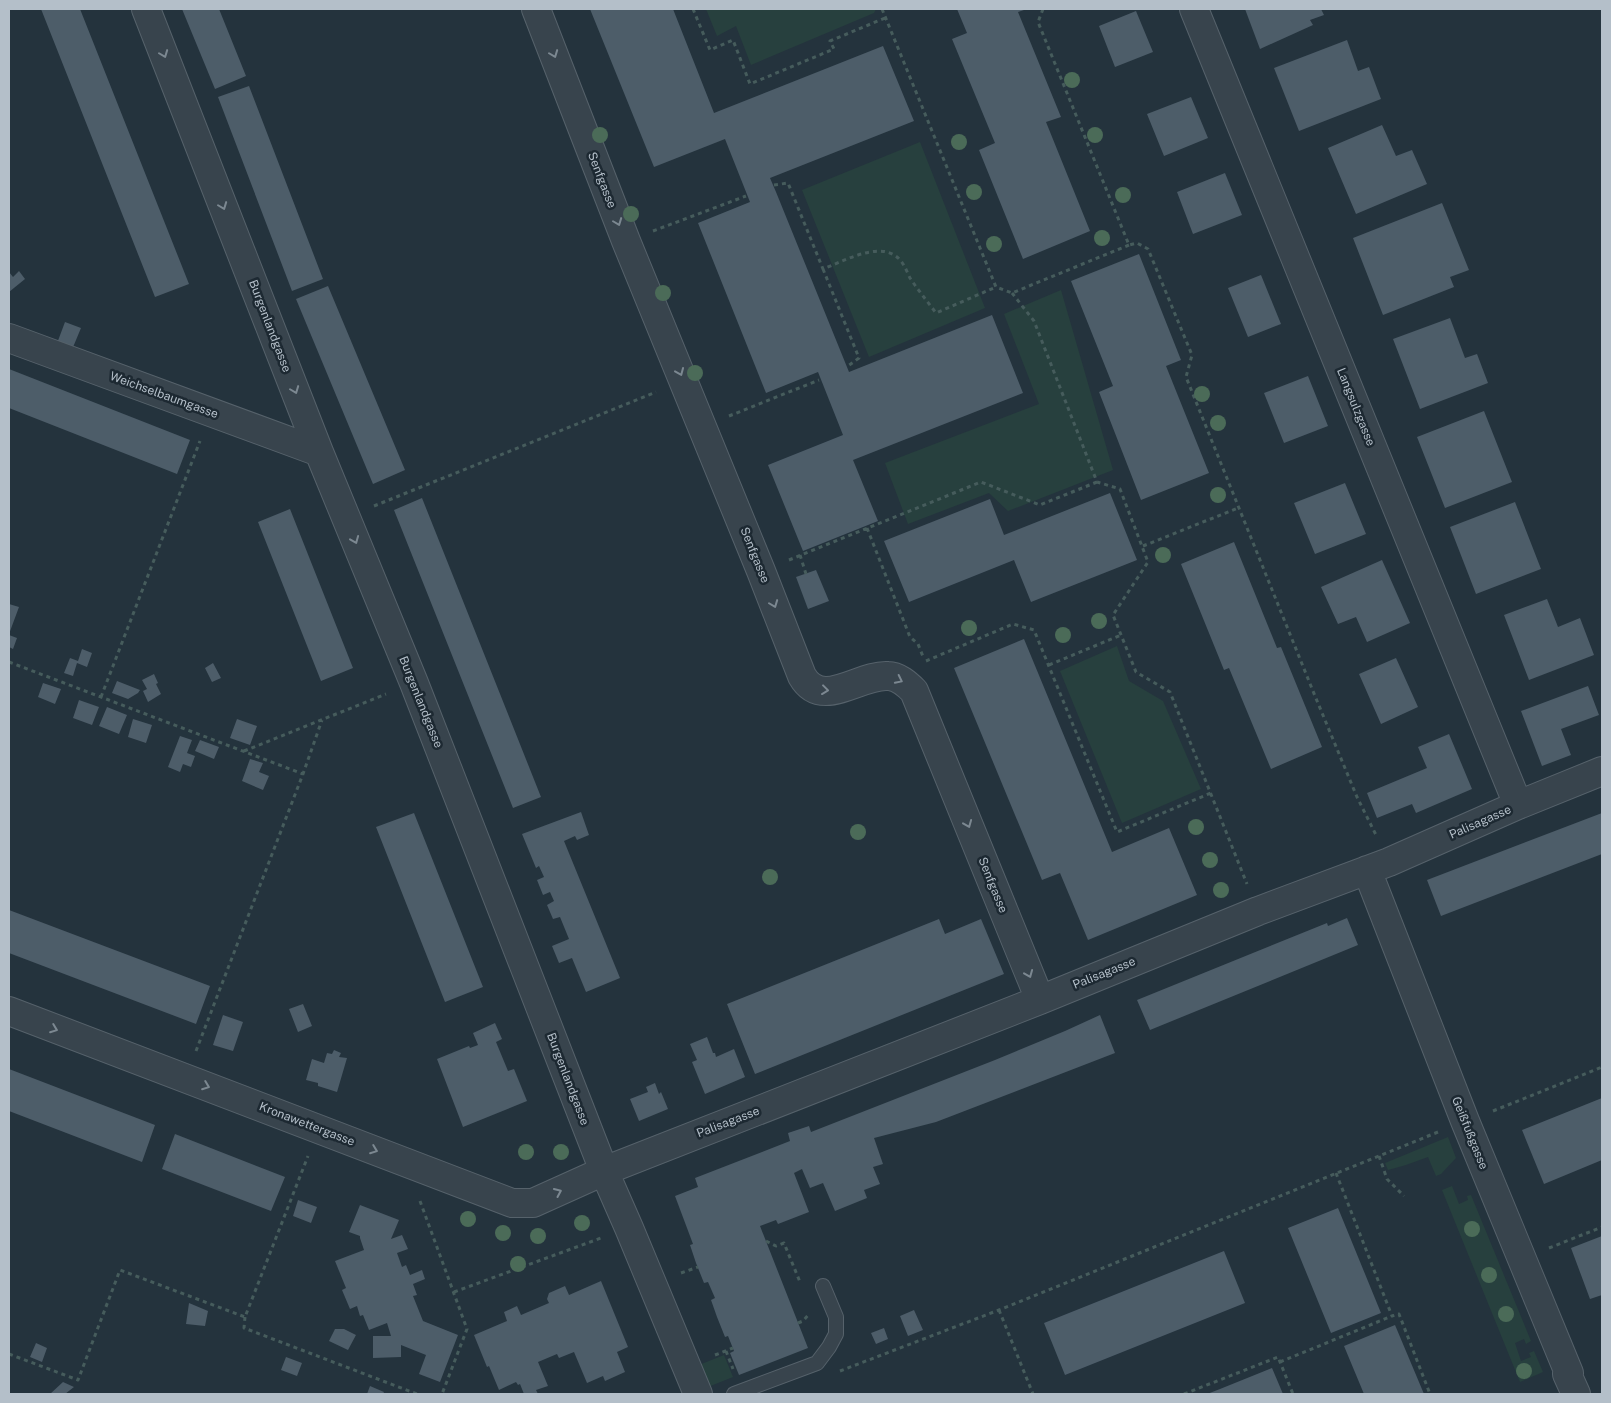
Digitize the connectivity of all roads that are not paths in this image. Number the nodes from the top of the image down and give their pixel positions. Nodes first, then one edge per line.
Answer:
1 (146, 9) edge
2 (536, 9) edge
3 (1194, 9) edge
4 (9, 338) edge
5 (319, 452) junction
6 (1602, 771) edge
7 (1518, 805) junction
8 (1378, 866) junction
9 (1040, 1000) junction
10 (9, 1011) edge
11 (604, 1171) junction
12 (823, 1286) dead end
13 (698, 1394) edge
14 (734, 1394) edge
15 (1576, 1394) edge

1 -> 5 street, Burgenlandgasse
2 -> 9 street, Senfgasse
3 - 7 street, Langsulzgasse
4 - 5 street, Weichselbaumgasse
5 -> 11 street, Burgenlandgasse
6 - 7 street, Palisagasse
7 - 8 street, Palisagasse
8 - 9 street, Palisagasse
8 - 15 street, Geißfußgasse
9 - 11 street, Palisagasse
10 -> 11 street, Kronawettergasse
11 - 13 street, Burgenlandgasse
12 - 14 lane

